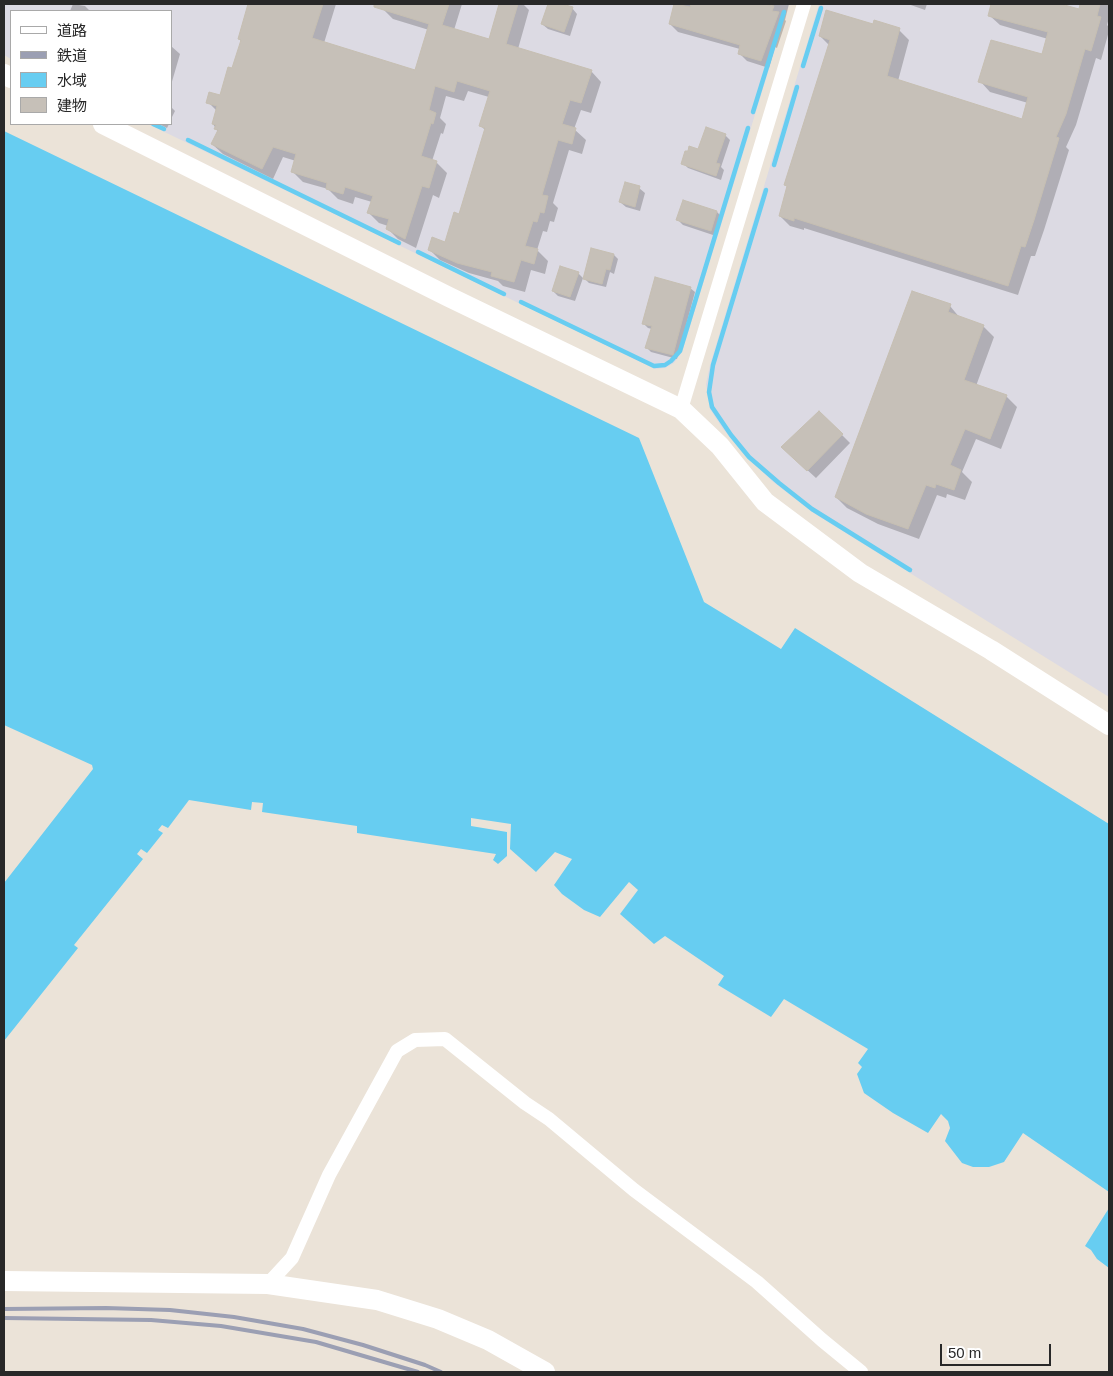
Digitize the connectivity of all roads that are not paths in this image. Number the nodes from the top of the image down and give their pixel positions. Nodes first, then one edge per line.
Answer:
1 (804, 4) edge
2 (105, 125) edge
3 (681, 409) junction
4 (1109, 725) edge
5 (4, 1281) edge
6 (268, 1284) junction
7 (545, 1372) edge
8 (861, 1372) edge

1 - 3 street
2 - 3 street
3 - 4 street
5 - 6 street
6 - 7 street
6 - 8 street

